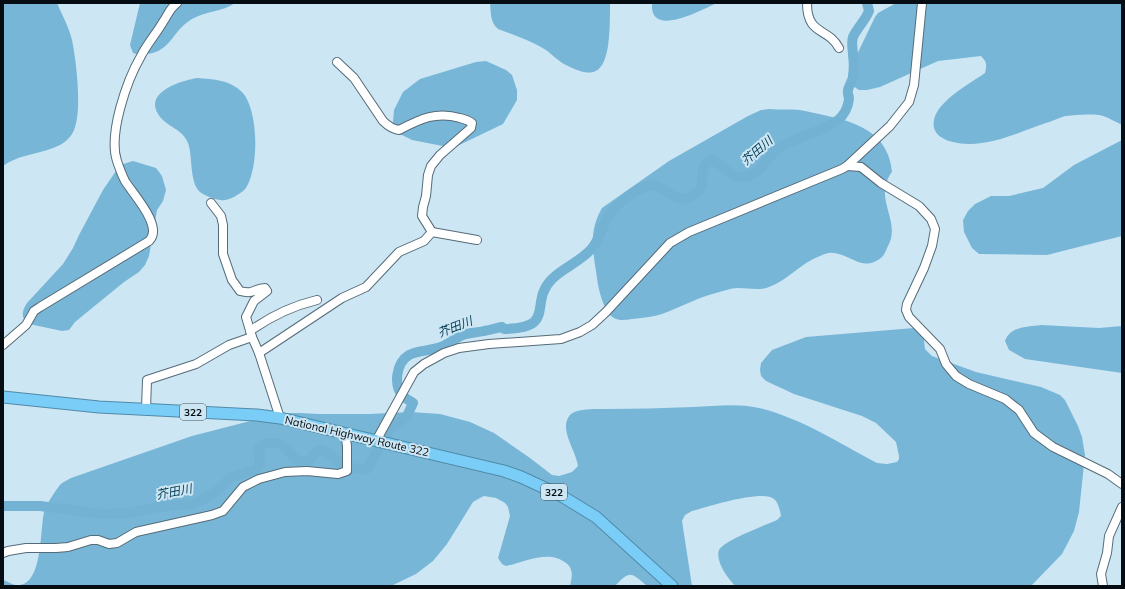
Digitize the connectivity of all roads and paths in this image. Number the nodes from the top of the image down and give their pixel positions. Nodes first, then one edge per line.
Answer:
1 (177, 3) edge
2 (807, 3) edge
3 (922, 3) edge
4 (839, 48) dead end
5 (338, 62) dead end
6 (847, 166) junction
7 (211, 204) dead end
8 (432, 232) junction
9 (477, 240) dead end
10 (322, 311) junction
11 (251, 334) junction
12 (3, 345) edge
13 (259, 353) junction
14 (3, 397) edge
15 (146, 409) junction
16 (280, 418) junction
17 (345, 433) junction
18 (378, 441) junction
19 (1122, 484) edge
20 (1122, 507) edge
21 (1122, 520) edge
22 (1115, 525) junction
23 (3, 553) edge
24 (672, 586) edge
25 (1103, 586) edge

1 - 12 street
2 - 4 street
3 - 6 street
5 - 8 street
6 - 18 street
6 - 19 street
7 - 11 street
8 - 9 street
8 - 10 street
10 - 11 street
10 - 13 street
11 - 13 street
11 - 15 street
13 - 16 street
14 - 15 highway, National Highway Route 322 / 322
15 - 16 highway, National Highway Route 322 / 322
16 - 17 highway, National Highway Route 322 / 322
17 - 18 highway, National Highway Route 322 / 322
17 - 23 street
18 - 24 highway, National Highway Route 322 / 322
20 - 22 street
21 - 22 street
22 - 25 street

